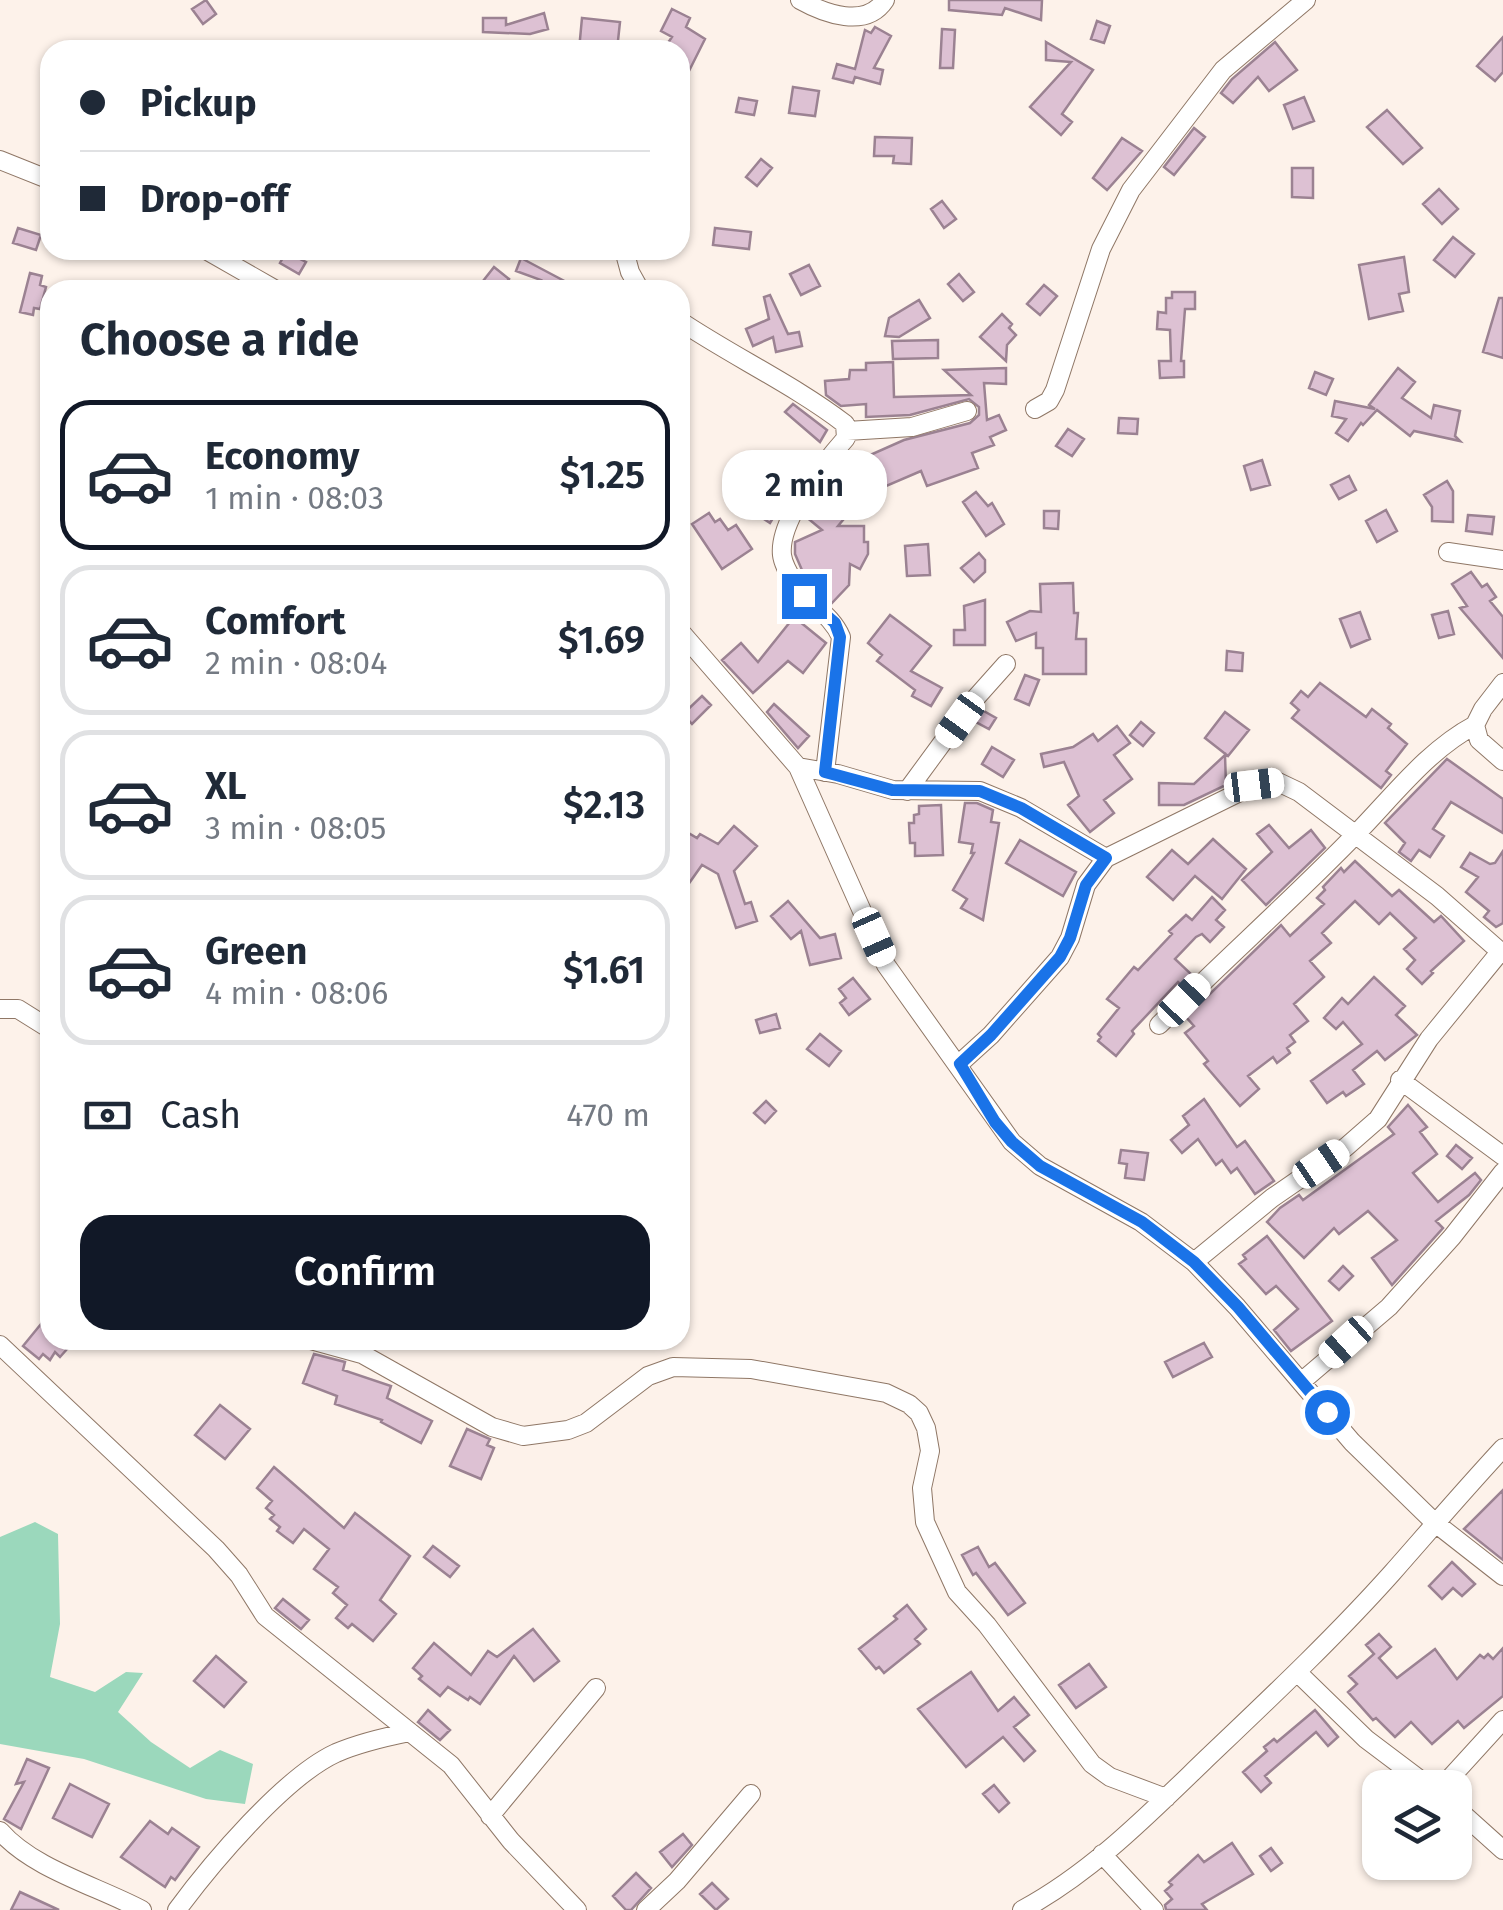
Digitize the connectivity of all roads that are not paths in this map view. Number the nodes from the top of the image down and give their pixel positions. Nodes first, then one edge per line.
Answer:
1 (800, 0) edge
2 (885, 0) edge
3 (1306, 0) edge
4 (0, 160) edge
5 (40, 176) edge
6 (239, 260) edge
7 (264, 280) edge
8 (690, 328) edge
9 (1035, 408) dead end
10 (967, 412) dead end
11 (847, 431) junction
12 (1448, 552) dead end
13 (1503, 560) edge
14 (690, 643) edge
15 (1006, 664) dead end
16 (1503, 683) edge
17 (1476, 725) junction
18 (1503, 761) edge
19 (798, 767) junction
20 (825, 772) junction
21 (907, 791) junction
22 (1356, 835) junction
23 (1106, 858) junction
24 (1502, 953) edge
25 (0, 1008) edge
26 (40, 1023) edge
27 (1159, 1025) dead end
28 (960, 1064) junction
29 (1400, 1080) junction
30 (1503, 1156) edge
31 (1503, 1172) edge
32 (1194, 1262) junction
33 (0, 1345) edge
34 (347, 1350) edge
35 (1301, 1382) junction
36 (1503, 1448) edge
37 (1434, 1522) junction
38 (1503, 1576) edge
39 (1297, 1672) junction
40 (596, 1688) dead end
41 (1503, 1720) edge
42 (410, 1732) junction
43 (1406, 1770) edge
44 (1457, 1770) edge
45 (750, 1794) dead end
46 (1166, 1798) junction
47 (490, 1816) junction
48 (1472, 1822) edge
49 (0, 1832) edge
50 (1503, 1850) edge
51 (1102, 1854) junction
52 (142, 1910) edge
53 (177, 1910) edge
54 (577, 1910) edge
55 (646, 1910) edge
56 (1022, 1910) edge
57 (1154, 1910) edge

1 - 2 street
3 - 9 street
4 - 5 street
6 - 7 street
8 - 11 street
10 - 11 street
11 - 20 street
12 - 13 street
14 - 19 street
15 - 21 street
16 - 17 street
17 - 18 street
17 - 22 street
19 - 20 street
19 - 28 street
20 - 21 street
21 - 23 street
22 - 23 street
22 - 24 street
22 - 27 street
23 - 28 street
24 - 29 street
25 - 26 street
28 - 32 street
29 - 30 street
29 - 32 street
31 - 35 street
32 - 35 street
33 - 42 street
34 - 46 street
35 - 37 street
36 - 37 street
37 - 38 street
37 - 39 street
39 - 43 street
39 - 46 street
40 - 47 street
41 - 44 street
42 - 47 street
42 - 53 street
45 - 55 street
46 - 51 street
47 - 54 street
48 - 50 street
49 - 52 street
51 - 56 street
51 - 57 street

